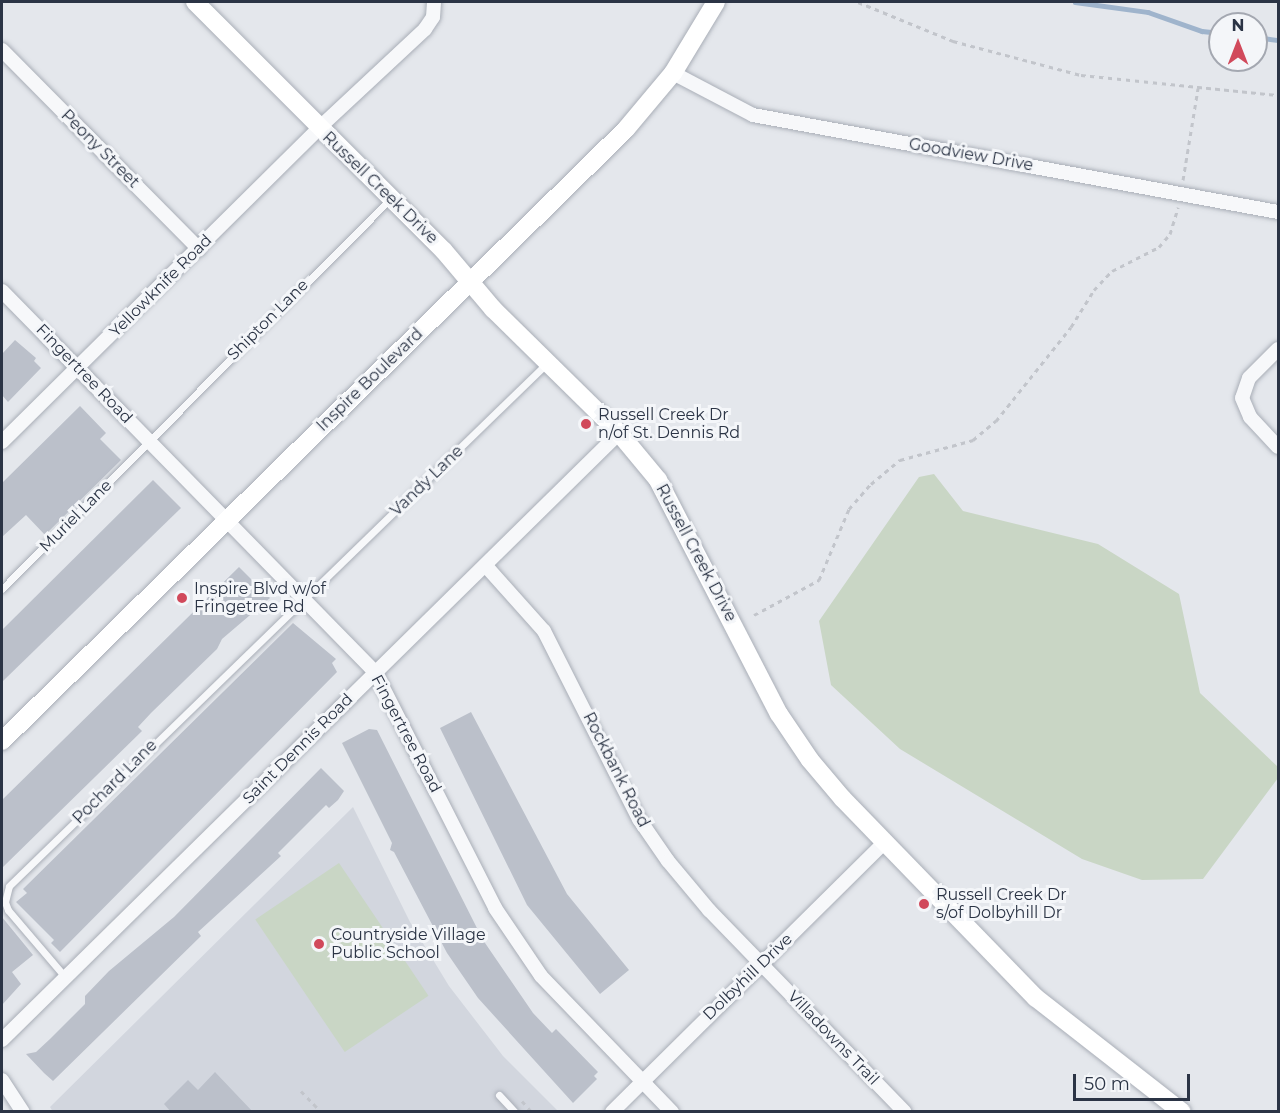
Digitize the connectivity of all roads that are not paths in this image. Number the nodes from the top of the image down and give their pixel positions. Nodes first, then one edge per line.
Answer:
1 (195, 2) edge
2 (434, 2) edge
3 (716, 2) edge
4 (2, 50) edge
5 (673, 73) junction
6 (319, 128) junction
7 (390, 200) junction
8 (1278, 212) edge
9 (199, 249) junction
10 (471, 281) junction
11 (2, 291) edge
12 (1278, 349) edge
13 (549, 361) junction
14 (78, 368) junction
15 (619, 432) junction
16 (2, 442) edge
17 (149, 442) junction
18 (1278, 447) edge
19 (227, 520) junction
20 (486, 566) junction
21 (2, 589) edge
22 (304, 598) junction
23 (375, 672) junction
24 (2, 741) edge
25 (885, 842) junction
26 (761, 964) junction
27 (66, 978) junction
28 (2, 1040) edge
29 (2, 1080) edge
30 (642, 1081) junction
31 (499, 1095) dead end
32 (23, 1112) edge
33 (514, 1112) edge
34 (612, 1112) edge
35 (672, 1112) edge
36 (905, 1112) edge
37 (1182, 1112) edge

1 - 6 street, Russell Creek Drive
2 - 6 street, Yellowknife Road
3 - 5 street, Inspire Boulevard
4 - 9 street, Peony Street
5 - 8 street, Goodview Drive
5 - 10 street, Inspire Boulevard
6 - 7 street, Russell Creek Drive
6 - 9 street, Yellowknife Road
7 - 10 street, Russell Creek Drive
7 - 17 lane, Shipton Lane
9 - 14 street, Yellowknife Road
10 - 13 street, Russell Creek Drive
10 - 19 street, Inspire Boulevard
11 - 14 street, Fingertree Road
12 - 18 street
13 - 15 street, Russell Creek Drive
13 - 22 lane, Vandy Lane
14 - 16 street, Yellowknife Road
14 - 17 street, Fingertree Road
15 - 20 street, Saint Dennis Road
15 - 25 street, Russell Creek Drive
17 - 19 street, Fingertree Road
17 - 21 lane, Muriel Lane
19 - 22 street, Fingertree Road
19 - 24 street, Inspire Boulevard
20 - 23 street, Saint Dennis Road
20 - 26 street, Rockbank Road
22 - 23 street, Fingertree Road
22 - 27 lane, Pochard Lane
23 - 27 street, Saint Dennis Road
23 - 30 street, Fingertree Road
25 - 26 street, Dolbyhill Drive
25 - 37 street, Russell Creek Drive
26 - 30 street, Dolbyhill Drive
26 - 36 street, Villadowns Trail
27 - 28 street, Saint Dennis Road
29 - 32 street
30 - 34 street, Dolbyhill Drive
30 - 35 street, Fingertree Road
31 - 33 lane

